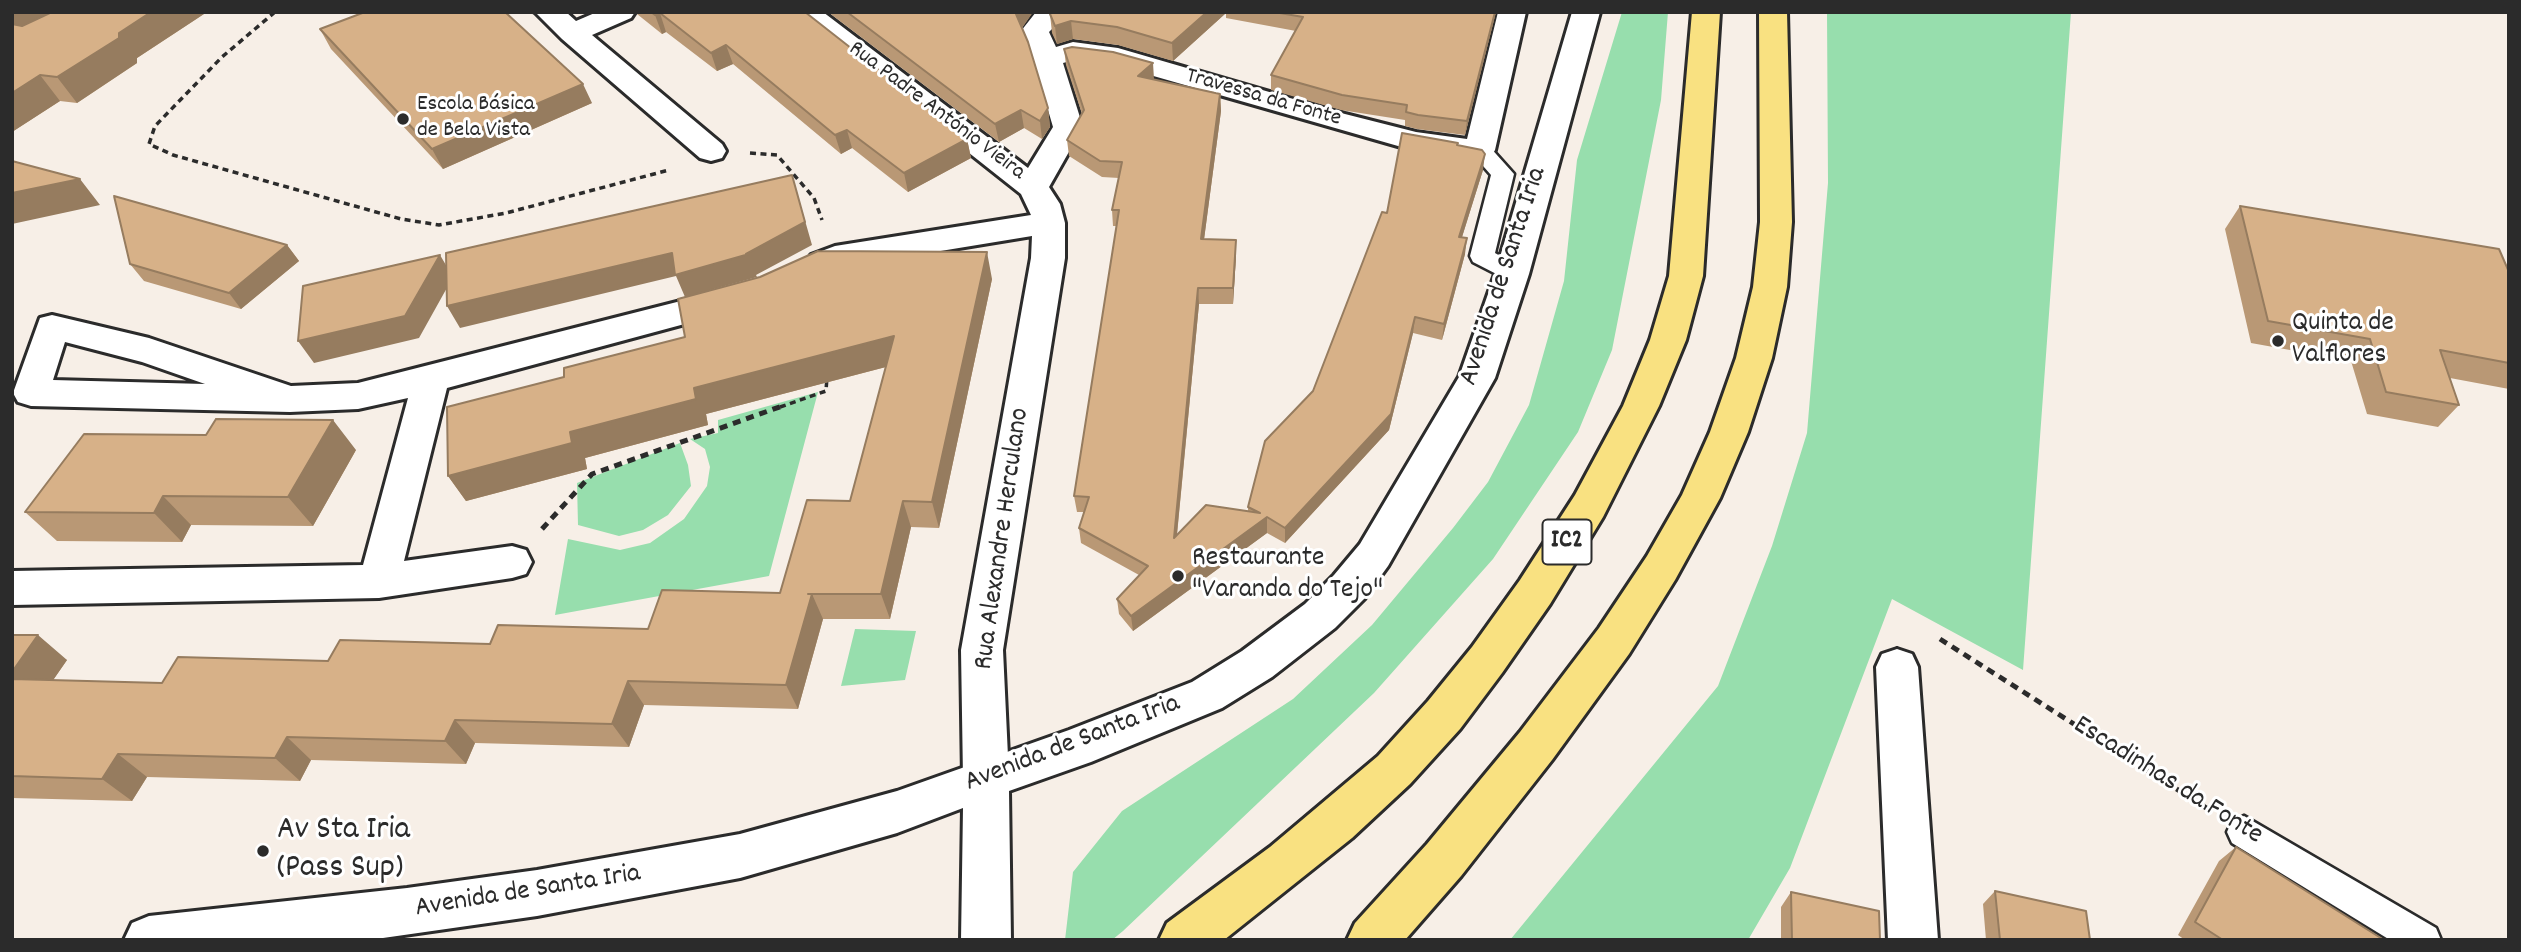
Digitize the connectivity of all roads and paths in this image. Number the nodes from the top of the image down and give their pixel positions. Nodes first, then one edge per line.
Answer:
1 (275, 12) edge
2 (549, 12) edge
3 (621, 12) edge
4 (804, 12) edge
5 (1055, 12) edge
6 (1512, 12) edge
7 (1586, 12) edge
8 (1706, 12) edge
9 (1773, 12) edge
10 (572, 33) junction
11 (1047, 60) junction
12 (711, 150) junction
13 (1480, 150) junction
14 (1033, 187) junction
15 (1049, 223) junction
16 (835, 257) junction
17 (1512, 274) junction
18 (791, 278) edge
19 (757, 293) edge
20 (828, 365) edge
21 (431, 379) junction
22 (290, 399) junction
23 (512, 562) joint
24 (379, 581) junction
25 (12, 588) edge
26 (1936, 636) dead end
27 (1897, 667) dead end
28 (986, 778) junction
29 (2244, 832) joint
30 (149, 940) edge
31 (986, 940) edge
32 (1184, 940) edge
33 (1372, 940) edge
34 (1913, 940) edge
35 (2423, 940) edge

1 - 12 path
2 - 10 street
3 - 10 street
4 - 14 street, Rua Padre António Vieira
5 - 11 street
6 - 13 street
7 - 17 street, Avenida de Santa Iria
8 - 32 highway, IC2
9 - 33 highway
10 - 12 street
11 - 13 street, Travessa da Fonte
11 - 14 street
12 - 16 path
13 - 17 lane
14 - 15 street, Rua Alexandre Herculano
15 - 16 street
15 - 28 street, Rua Alexandre Herculano
16 - 18 street
17 - 28 street, Avenida de Santa Iria
19 - 21 street
20 - 23 path
21 - 22 street
21 - 24 street
22 - 22 street
23 - 24 street
24 - 25 street
26 - 29 path, Escadinhas da Fonte
27 - 34 street
28 - 30 street, Avenida de Santa Iria
28 - 31 street, Rua Alexandre Herculano
29 - 35 lane, Escadinhas da Fonte

